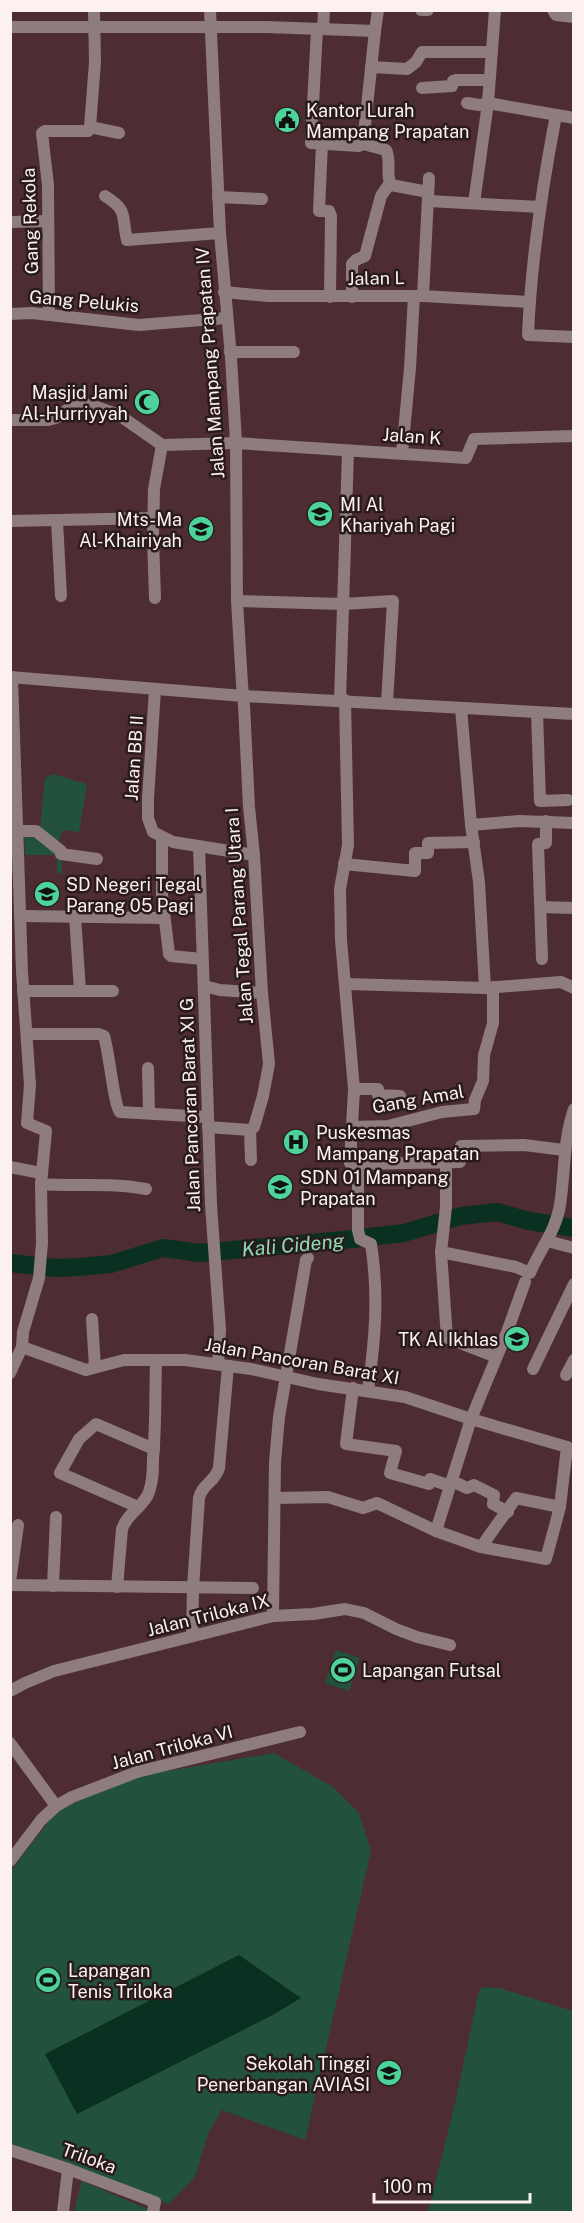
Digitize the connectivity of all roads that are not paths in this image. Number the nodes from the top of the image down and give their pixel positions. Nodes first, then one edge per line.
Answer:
1 (94, 10) edge
2 (210, 10) edge
3 (324, 10) edge
4 (378, 10) edge
5 (421, 10) edge
6 (428, 10) edge
7 (495, 10) edge
8 (553, 10) edge
9 (570, 14) edge
10 (10, 27) edge
11 (211, 27) junction
12 (94, 28) junction
13 (320, 29) junction
14 (375, 31) junction
15 (492, 52) junction
16 (371, 67) junction
17 (489, 80) junction
18 (422, 88) dead end
19 (467, 103) dead end
20 (488, 103) junction
21 (556, 115) junction
22 (573, 118) edge
23 (90, 128) junction
24 (119, 133) dead end
25 (317, 143) junction
26 (363, 144) junction
27 (429, 178) dead end
28 (390, 183) junction
29 (105, 196) dead end
30 (429, 196) junction
31 (218, 197) junction
32 (262, 199) dead end
33 (474, 203) junction
34 (539, 207) junction
35 (48, 221) junction
36 (10, 222) edge
37 (220, 234) junction
38 (224, 292) junction
39 (418, 296) junction
40 (330, 297) junction
41 (352, 297) junction
42 (529, 302) junction
43 (10, 314) edge
44 (49, 315) junction
45 (226, 318) junction
46 (573, 337) edge
47 (230, 352) junction
48 (294, 352) dead end
49 (10, 420) edge
50 (573, 436) edge
51 (236, 443) junction
52 (162, 445) junction
53 (348, 451) junction
54 (402, 453) junction
55 (154, 518) junction
56 (10, 521) edge
57 (57, 521) junction
58 (61, 596) dead end
59 (155, 598) dead end
60 (237, 601) junction
61 (343, 604) junction
62 (11, 677) edge
63 (155, 689) junction
64 (243, 696) junction
65 (342, 700) junction
66 (387, 703) junction
67 (461, 708) junction
68 (537, 712) junction
69 (573, 714) edge
70 (568, 800) dead end
71 (546, 821) junction
72 (573, 823) edge
73 (471, 825) junction
74 (17, 831) junction
75 (162, 838) junction
76 (474, 842) junction
77 (199, 846) junction
78 (254, 855) junction
79 (97, 859) dead end
80 (344, 864) junction
81 (15, 870) edge
82 (541, 907) junction
83 (573, 908) edge
84 (21, 916) junction
85 (75, 916) junction
86 (164, 918) junction
87 (202, 959) junction
88 (542, 959) dead end
89 (346, 984) junction
90 (204, 986) junction
91 (489, 987) junction
92 (573, 988) edge
93 (23, 991) junction
94 (80, 991) junction
95 (113, 991) dead end
96 (262, 993) junction
97 (27, 1034) junction
98 (148, 1068) dead end
99 (354, 1089) junction
100 (400, 1096) dead end
101 (149, 1113) junction
102 (573, 1114) edge
103 (208, 1122) junction
104 (353, 1127) junction
105 (250, 1130) junction
106 (564, 1150) junction
107 (250, 1160) dead end
108 (446, 1162) junction
109 (358, 1164) junction
110 (10, 1167) edge
111 (41, 1179) junction
112 (146, 1189) dead end
113 (549, 1239) junction
114 (573, 1248) edge
115 (441, 1252) junction
116 (308, 1258) dead end
117 (528, 1277) junction
118 (573, 1284) edge
119 (562, 1312) junction
120 (92, 1319) dead end
121 (573, 1320) edge
122 (21, 1347) junction
123 (496, 1357) junction
124 (156, 1360) junction
125 (573, 1360) edge
126 (223, 1365) junction
127 (94, 1367) junction
128 (533, 1369) dead end
129 (10, 1373) edge
130 (566, 1375) dead end
131 (285, 1376) junction
132 (352, 1388) junction
133 (368, 1390) junction
134 (471, 1419) junction
135 (154, 1449) junction
136 (570, 1449) edge
137 (451, 1484) junction
138 (275, 1498) junction
139 (138, 1507) junction
140 (560, 1507) junction
141 (508, 1512) junction
142 (56, 1517) dead end
143 (18, 1525) dead end
144 (436, 1531) junction
145 (481, 1547) junction
146 (10, 1584) edge
147 (53, 1586) junction
148 (117, 1587) junction
149 (193, 1588) junction
150 (253, 1588) dead end
151 (273, 1616) junction
152 (192, 1636) junction
153 (450, 1645) dead end
154 (10, 1691) edge
155 (300, 1732) dead end
156 (10, 1743) edge
157 (56, 1806) junction
158 (10, 1861) edge
159 (10, 2150) edge
160 (68, 2169) junction
161 (154, 2207) edge
162 (63, 2212) edge

1 - 12 street
2 - 11 street, Jalan Mampang Prapatan IV
3 - 13 street
4 - 14 street
5 - 6 street
7 - 15 street
8 - 9 street
10 - 12 street
11 - 12 street
11 - 13 street
11 - 31 street, Jalan Mampang Prapatan IV
12 - 23 street
13 - 14 street
13 - 25 street
14 - 16 street
15 - 16 street
15 - 17 street
16 - 26 street
17 - 18 street
17 - 20 street
19 - 20 street
20 - 21 street
20 - 33 street
21 - 22 street
21 - 34 street
23 - 24 street
23 - 35 street, Gang Rekola
25 - 26 street
25 - 40 street
26 - 28 street
27 - 30 street
28 - 30 street
28 - 41 street
29 - 37 street
30 - 33 street
30 - 39 street
31 - 32 street
31 - 37 street, Jalan Mampang Prapatan IV
33 - 34 street
34 - 42 street
35 - 36 street
35 - 44 street, Gang Rekola
37 - 38 street, Jalan Mampang Prapatan IV
38 - 40 street, Jalan L
38 - 45 street, Jalan Mampang Prapatan IV
39 - 41 street, Jalan L
39 - 42 street, Jalan L
39 - 54 street
40 - 41 street, Jalan L
42 - 46 street
43 - 44 street, Gang Pelukis
44 - 45 street, Gang Pelukis
45 - 47 street, Jalan Mampang Prapatan IV
47 - 48 street
47 - 51 street, Jalan Mampang Prapatan IV
49 - 52 street
50 - 54 street, Jalan K
51 - 52 street, Jalan K
51 - 53 street, Jalan K
51 - 60 street, Jalan Mampang Prapatan IV
52 - 55 street
53 - 54 street, Jalan K
53 - 61 street
55 - 57 street
55 - 59 street
56 - 57 street
57 - 58 street
60 - 61 street
60 - 64 street, Jalan Mampang Prapatan IV
61 - 65 street
61 - 66 street
62 - 63 street
62 - 74 street
63 - 64 street
63 - 75 street, Jalan BB II
64 - 65 street
64 - 78 street, Jalan Tegal Parang Utara I
65 - 66 street
65 - 80 street
66 - 67 street
67 - 68 street
67 - 73 street
68 - 69 street
68 - 70 street
71 - 72 street
71 - 73 street
71 - 82 street
73 - 76 street
74 - 79 street
74 - 81 street
75 - 77 street
75 - 86 street
76 - 80 street
76 - 91 street
77 - 78 street
77 - 87 street, Jalan Pancoran Barat XI G
78 - 96 street, Jalan Tegal Parang Utara I
80 - 89 street
81 - 84 street
82 - 83 street
82 - 88 street
84 - 85 street
84 - 93 street
85 - 86 street
85 - 94 street
86 - 87 street
87 - 90 street, Jalan Pancoran Barat XI G
89 - 91 street
89 - 99 street
90 - 96 street
90 - 103 street, Jalan Pancoran Barat XI G
91 - 92 street
91 - 104 street, Gang Amal
93 - 94 street
93 - 97 street
94 - 95 street
96 - 105 street, Jalan Tegal Parang Utara I
97 - 101 street
97 - 111 street
98 - 101 street
99 - 100 street
99 - 104 street
101 - 103 street
102 - 106 street
103 - 105 street
103 - 126 street, Jalan Pancoran Barat XI G
104 - 109 street
105 - 107 street
106 - 108 street
106 - 113 street
108 - 109 street
108 - 115 street
109 - 133 street
110 - 111 street
111 - 112 street
111 - 122 street
113 - 114 street
113 - 117 street
115 - 117 street
115 - 123 street
116 - 131 street
117 - 123 street
118 - 119 street
119 - 121 street
119 - 128 street
120 - 127 street
122 - 127 street, Jalan Pancoran Barat XI
122 - 129 street
123 - 134 street
124 - 126 street, Jalan Pancoran Barat XI
124 - 127 street, Jalan Pancoran Barat XI
124 - 135 street
125 - 130 street
126 - 131 street, Jalan Pancoran Barat XI
126 - 149 street, Jalan Pancoran Barat XI G
131 - 132 street, Jalan Pancoran Barat XI
131 - 138 street
132 - 133 street, Jalan Pancoran Barat XI
132 - 137 street
133 - 134 street, Jalan Pancoran Barat XI
134 - 136 street, Jalan Pancoran Barat XI
134 - 137 street
135 - 139 street
135 - 139 street
136 - 140 street
137 - 141 street
137 - 144 street
138 - 144 street
138 - 151 street
139 - 148 street
140 - 141 street
140 - 145 street
141 - 145 street
142 - 147 street
143 - 146 street
144 - 145 street
146 - 147 street
147 - 148 street
148 - 149 street
149 - 150 street
149 - 152 street, Jalan Pancoran Barat XI G
151 - 152 street, Jalan Triloka IX
151 - 153 street, Jalan Triloka IX
152 - 154 street, Jalan Triloka IX
155 - 157 street, Jalan Triloka VI
156 - 157 street
157 - 158 street, Jalan Triloka VI
159 - 160 street, Triloka
160 - 161 street, Triloka
160 - 162 street

